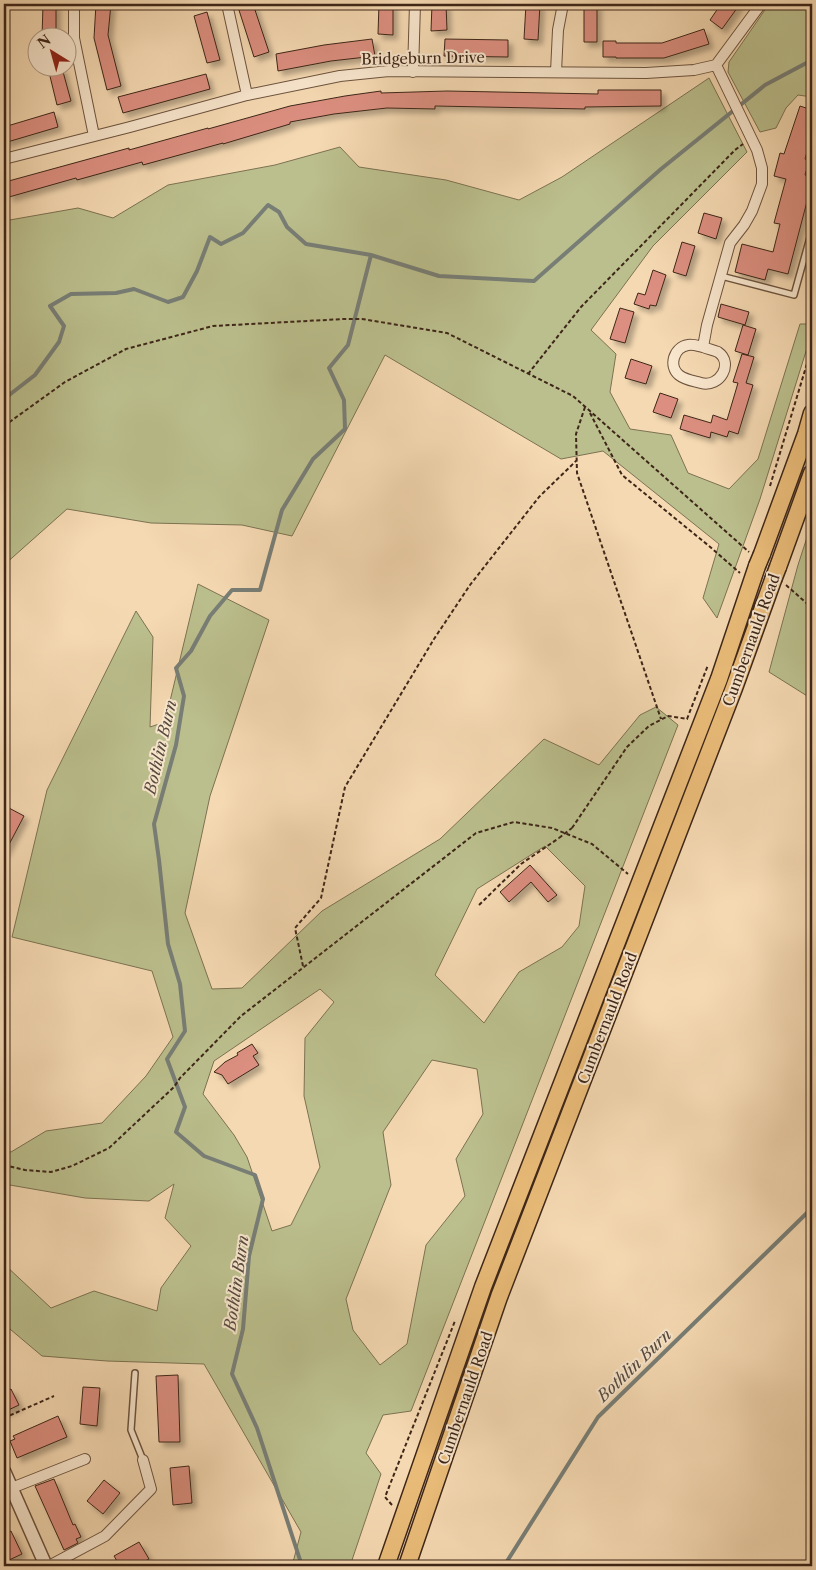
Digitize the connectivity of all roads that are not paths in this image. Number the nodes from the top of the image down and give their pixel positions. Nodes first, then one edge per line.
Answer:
1 (74, 4) edge
2 (227, 4) edge
3 (415, 4) edge
4 (563, 4) edge
5 (760, 4) edge
6 (716, 65) junction
7 (413, 72) junction
8 (556, 72) junction
9 (247, 95) junction
10 (94, 136) junction
11 (4, 159) edge
12 (812, 230) edge
13 (721, 276) junction
14 (703, 347) junction
15 (812, 413) edge
16 (812, 473) edge
17 (135, 1373) dead end
18 (85, 1459) dead end
19 (143, 1460) joint
20 (420, 1469) junction
21 (4, 1471) edge
22 (8, 1489) edge
23 (47, 1566) edge
24 (374, 1566) edge
25 (386, 1566) edge
26 (407, 1566) edge

1 - 10 street
2 - 9 street
3 - 7 street
4 - 8 street
5 - 6 street
6 - 8 street, Bridgeburn Drive
6 - 13 street
7 - 8 street, Bridgeburn Drive
7 - 9 street, Bridgeburn Drive
9 - 10 street, Bridgeburn Drive
10 - 11 street, Bridgeburn Drive
12 - 13 lane
13 - 14 street
14 - 14 street
15 - 20 main road, Cumbernauld Road
16 - 26 main road, Cumbernauld Road
17 - 19 lane
18 - 22 street
19 - 23 street
20 - 24 main road, Cumbernauld Road
20 - 25 main road, Cumbernauld Road
21 - 22 street
22 - 23 street

